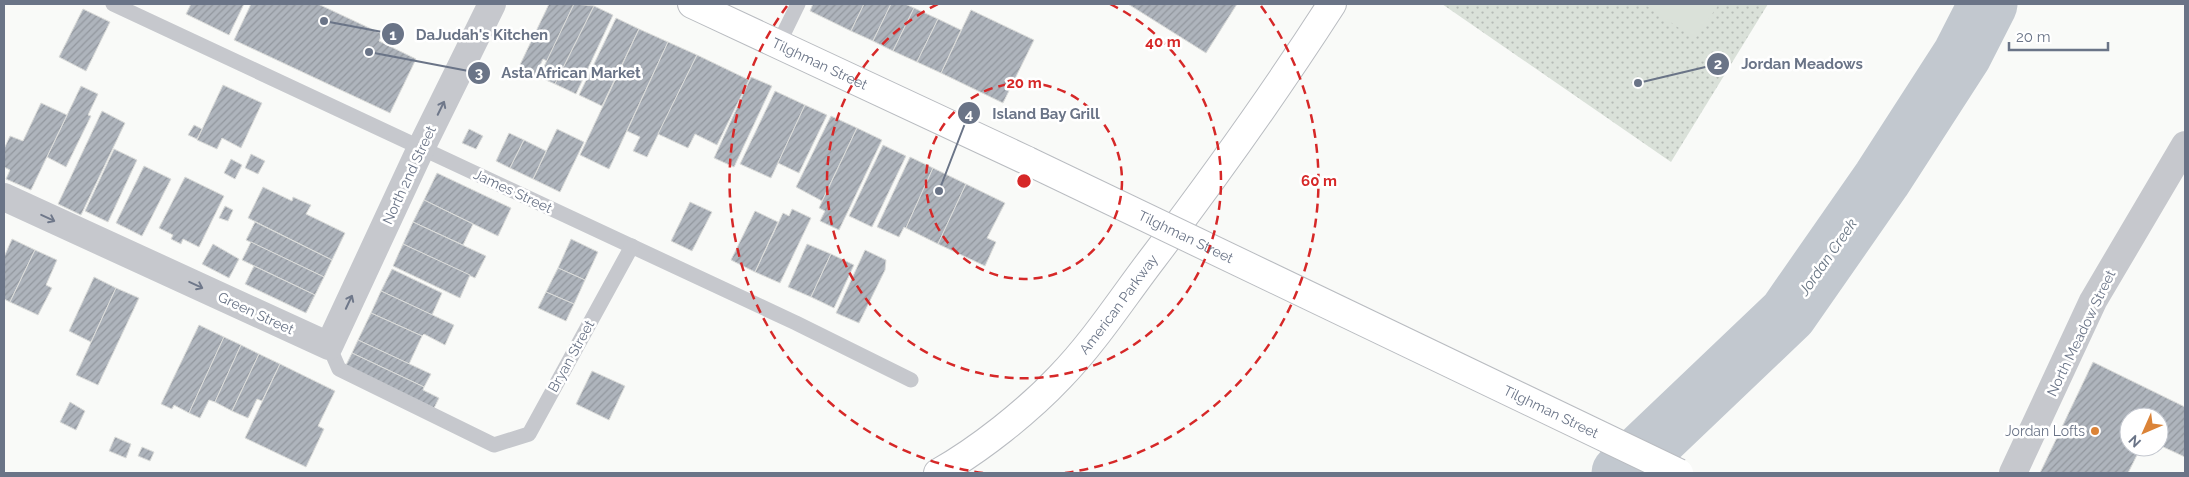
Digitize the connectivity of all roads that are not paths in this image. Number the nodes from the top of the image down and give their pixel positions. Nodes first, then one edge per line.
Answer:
1 (113, 4) edge
2 (492, 4) edge
3 (692, 4) edge
4 (798, 4) edge
5 (1332, 4) edge
6 (779, 43) junction
7 (2185, 145) edge
8 (421, 148) junction
9 (4, 198) edge
10 (632, 246) junction
11 (329, 346) junction
12 (911, 380) dead end
13 (938, 473) edge
14 (1679, 473) edge
15 (2013, 473) edge

1 - 8 lane, James Street
8 -> 2 street, North 2nd Street
3 - 6 main road, Tilghman Street
4 - 6 lane
5 - 13 main road, American Parkway
6 - 14 main road, Tilghman Street, bridge
7 - 15 street, North Meadow Street
8 - 10 lane, James Street
11 -> 8 street, North 2nd Street
9 -> 11 street, Green Street
10 - 11 lane, Bryan Street
10 - 12 lane, James Street

